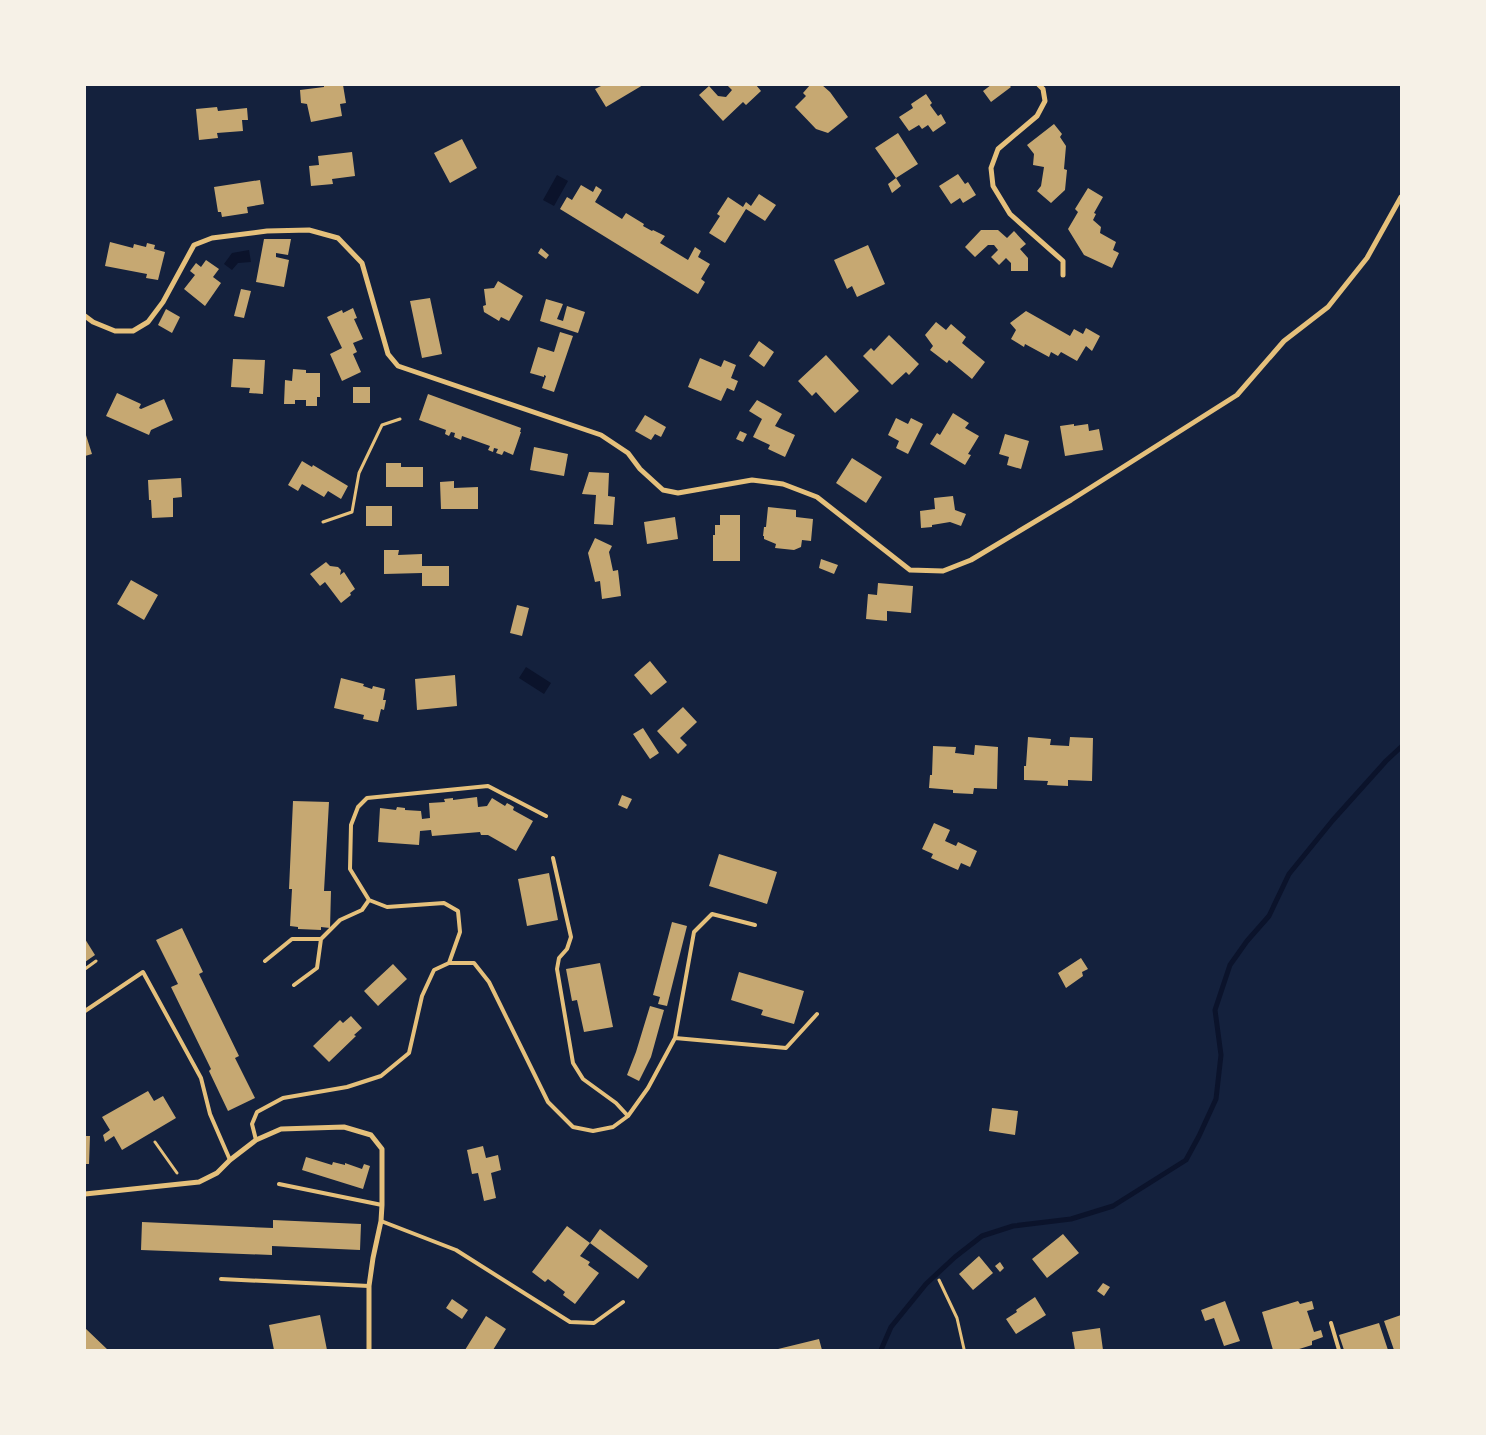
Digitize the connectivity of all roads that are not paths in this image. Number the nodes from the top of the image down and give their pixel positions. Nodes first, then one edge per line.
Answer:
1 (1041, 87) edge
2 (1401, 196) edge
3 (1063, 275) dead end
4 (85, 316) edge
5 (546, 816) dead end
6 (553, 858) dead end
7 (369, 900) junction
8 (755, 925) dead end
9 (321, 939) junction
10 (266, 961) dead end
11 (449, 963) junction
12 (294, 984) dead end
13 (85, 1011) edge
14 (817, 1014) dead end
15 (675, 1038) junction
16 (628, 1116) junction
17 (256, 1140) junction
18 (230, 1160) junction
19 (279, 1184) dead end
20 (85, 1194) edge
21 (382, 1205) junction
22 (381, 1220) junction
23 (221, 1279) dead end
24 (369, 1286) junction
25 (623, 1302) dead end
26 (1331, 1323) dead end
27 (369, 1350) edge
28 (1339, 1350) edge

1 - 3 street
2 - 4 street
5 - 7 lane
6 - 16 lane
7 - 9 lane
7 - 11 lane
8 - 15 lane
9 - 10 lane
9 - 12 lane
11 - 16 lane
11 - 17 lane
13 - 18 lane
14 - 15 lane
15 - 16 lane
17 - 18 street
17 - 21 street
18 - 20 street
19 - 21 lane
21 - 22 street
22 - 24 street
22 - 25 lane
23 - 24 lane
24 - 27 street
26 - 28 lane

